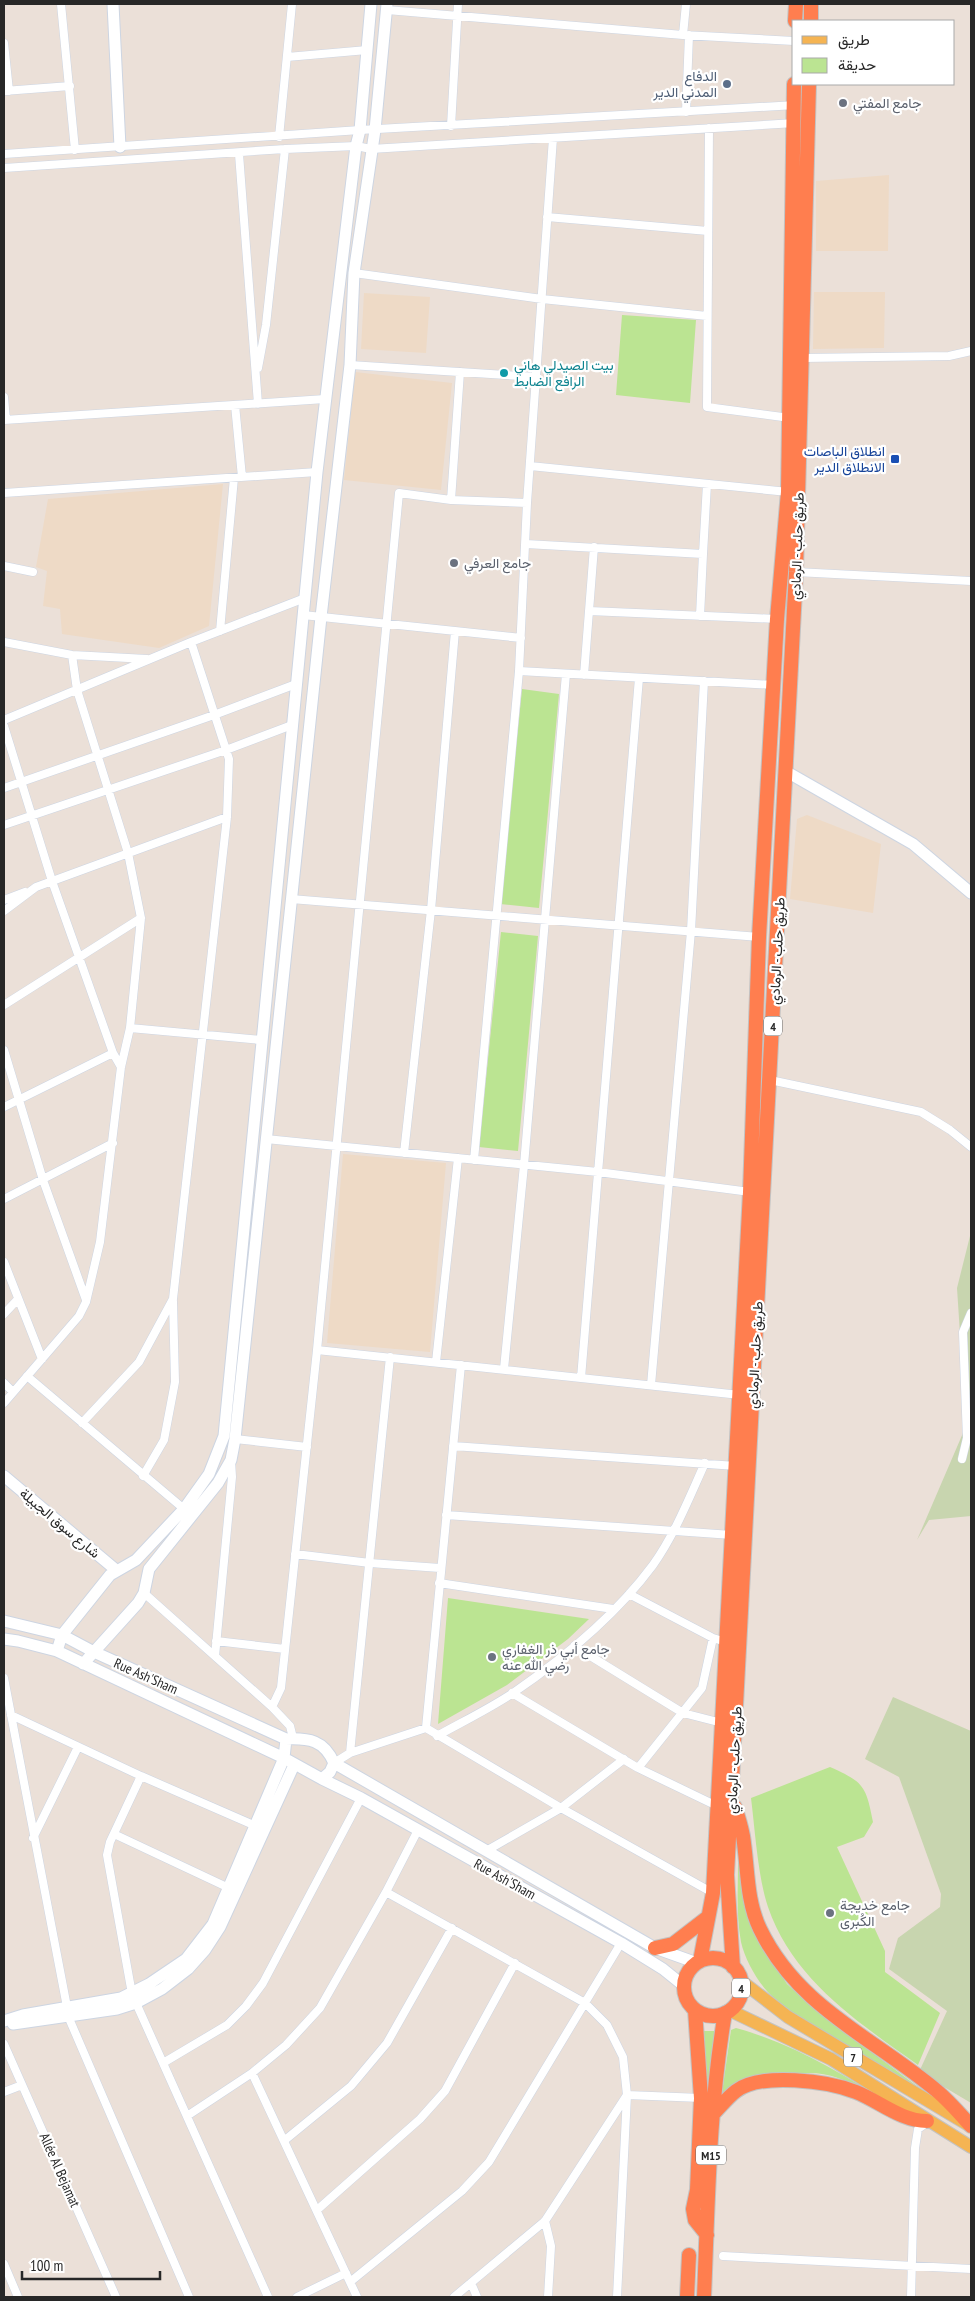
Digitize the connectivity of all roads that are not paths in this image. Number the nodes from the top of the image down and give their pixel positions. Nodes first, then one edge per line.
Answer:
1 (61, 4) edge
2 (113, 4) edge
3 (292, 4) edge
4 (371, 4) edge
5 (458, 4) edge
6 (686, 4) edge
7 (796, 4) edge
8 (812, 4) edge
9 (387, 7) edge
10 (456, 17) junction
11 (795, 20) edge
12 (811, 20) edge
13 (686, 35) junction
14 (792, 41) edge
15 (4, 43) edge
16 (367, 50) junction
17 (287, 57) junction
18 (794, 85) edge
19 (809, 85) edge
20 (70, 86) junction
21 (6, 91) edge
22 (801, 104) junction
23 (686, 112) junction
24 (801, 123) junction
25 (451, 126) junction
26 (708, 128) junction
27 (360, 130) junction
28 (375, 130) junction
29 (279, 137) junction
30 (553, 138) junction
31 (356, 146) junction
32 (120, 147) junction
33 (285, 149) junction
34 (370, 149) junction
35 (75, 150) junction
36 (4, 154) edge
37 (238, 154) junction
38 (4, 168) edge
39 (548, 217) junction
40 (708, 231) junction
41 (354, 273) junction
42 (542, 299) junction
43 (707, 316) junction
44 (971, 351) edge
45 (802, 358) junction
46 (350, 365) junction
47 (460, 372) junction
48 (256, 376) junction
49 (537, 377) junction
50 (4, 397) edge
51 (325, 400) junction
52 (258, 404) junction
53 (236, 405) junction
54 (790, 418) junction
55 (5, 420) edge
56 (530, 466) junction
57 (317, 472) junction
58 (238, 478) junction
59 (707, 484) junction
60 (788, 492) junction
61 (4, 493) edge
62 (451, 500) junction
63 (527, 503) junction
64 (526, 544) junction
65 (594, 547) junction
66 (703, 554) junction
67 (4, 566) edge
68 (33, 572) dead end
69 (796, 572) junction
70 (971, 581) edge
71 (305, 598) junction
72 (589, 611) junction
73 (303, 615) junction
74 (700, 616) junction
75 (320, 617) junction
76 (777, 619) junction
77 (386, 624) junction
78 (220, 631) junction
79 (455, 631) junction
80 (521, 638) junction
81 (4, 642) edge
82 (191, 642) junction
83 (72, 655) junction
84 (149, 659) junction
85 (519, 671) junction
86 (566, 674) junction
87 (584, 675) junction
88 (638, 678) junction
89 (704, 681) junction
90 (296, 684) junction
91 (774, 684) junction
92 (77, 690) junction
93 (214, 715) junction
94 (4, 720) edge
95 (292, 725) junction
96 (4, 726) edge
97 (226, 750) junction
98 (97, 755) junction
99 (787, 772) junction
100 (22, 782) junction
101 (4, 788) edge
102 (109, 790) junction
103 (30, 816) junction
104 (227, 817) junction
105 (4, 825) edge
106 (128, 853) junction
107 (52, 881) junction
108 (36, 887) junction
109 (971, 893) edge
110 (291, 899) junction
111 (4, 900) edge
112 (361, 905) junction
113 (4, 910) edge
114 (431, 910) junction
115 (496, 916) junction
116 (141, 918) junction
117 (546, 920) junction
118 (619, 926) junction
119 (691, 932) junction
120 (759, 937) junction
121 (79, 958) junction
122 (4, 1005) edge
123 (130, 1028) junction
124 (203, 1035) junction
125 (260, 1040) junction
126 (4, 1050) edge
127 (113, 1053) junction
128 (121, 1068) junction
129 (770, 1080) junction
130 (19, 1101) junction
131 (4, 1107) edge
132 (266, 1139) junction
133 (113, 1143) junction
134 (337, 1146) junction
135 (971, 1147) edge
136 (404, 1153) junction
137 (458, 1158) junction
138 (474, 1160) junction
139 (524, 1165) junction
140 (598, 1172) junction
141 (43, 1180) junction
142 (670, 1181) junction
143 (750, 1192) junction
144 (4, 1199) edge
145 (4, 1262) edge
146 (18, 1299) junction
147 (173, 1299) junction
148 (86, 1302) junction
149 (971, 1313) edge
150 (4, 1314) edge
151 (317, 1350) junction
152 (390, 1358) junction
153 (42, 1359) junction
154 (436, 1362) junction
155 (461, 1365) junction
156 (504, 1370) junction
157 (28, 1376) junction
158 (581, 1378) junction
159 (4, 1383) edge
160 (651, 1385) junction
161 (13, 1392) junction
162 (740, 1395) junction
163 (4, 1403) edge
164 (82, 1424) junction
165 (235, 1439) junction
166 (453, 1446) junction
167 (307, 1447) junction
168 (962, 1459) dead end
169 (230, 1460) junction
170 (705, 1463) junction
171 (736, 1466) junction
172 (4, 1476) edge
173 (143, 1476) junction
174 (184, 1509) junction
175 (446, 1515) junction
176 (673, 1532) junction
177 (732, 1535) junction
178 (296, 1554) junction
179 (370, 1563) junction
180 (122, 1568) junction
181 (440, 1568) junction
182 (145, 1580) junction
183 (439, 1583) junction
184 (144, 1593) junction
185 (629, 1594) junction
186 (613, 1609) junction
187 (4, 1621) edge
188 (62, 1635) junction
189 (4, 1639) edge
190 (720, 1640) junction
191 (216, 1642) junction
192 (574, 1646) junction
193 (285, 1649) junction
194 (57, 1651) junction
195 (94, 1652) junction
196 (214, 1656) junction
197 (83, 1664) junction
198 (4, 1678) edge
199 (512, 1693) junction
200 (272, 1707) junction
201 (683, 1713) junction
202 (11, 1715) junction
203 (722, 1723) junction
204 (426, 1728) junction
205 (437, 1736) junction
206 (290, 1738) junction
207 (78, 1747) junction
208 (350, 1753) junction
209 (284, 1758) junction
210 (624, 1759) junction
211 (334, 1763) junction
212 (294, 1765) junction
213 (638, 1768) junction
214 (141, 1776) junction
215 (322, 1779) junction
216 (732, 1795) junction
217 (361, 1798) junction
218 (717, 1806) junction
219 (561, 1808) junction
220 (256, 1826) junction
221 (418, 1830) junction
222 (114, 1834) junction
223 (33, 1838) junction
224 (486, 1851) junction
225 (229, 1888) junction
226 (386, 1892) junction
227 (713, 1893) junction
228 (708, 1916) junction
229 (452, 1928) junction
230 (621, 1943) junction
231 (655, 1948) junction
232 (699, 1962) junction
233 (514, 1963) junction
234 (733, 1967) junction
235 (740, 1980) junction
236 (684, 1986) junction
237 (134, 1998) junction
238 (585, 2003) junction
239 (695, 2010) junction
240 (68, 2012) junction
241 (727, 2012) junction
242 (4, 2023) edge
243 (4, 2044) edge
244 (163, 2063) junction
245 (252, 2073) junction
246 (22, 2085) junction
247 (4, 2092) edge
248 (627, 2095) junction
249 (701, 2098) junction
250 (714, 2113) junction
251 (187, 2116) junction
252 (928, 2121) junction
253 (971, 2126) edge
254 (285, 2140) junction
255 (971, 2147) edge
256 (317, 2210) junction
257 (545, 2221) junction
258 (707, 2235) junction
259 (689, 2255) dead end
260 (723, 2256) dead end
261 (4, 2264) edge
262 (912, 2265) junction
263 (971, 2269) edge
264 (346, 2273) junction
265 (350, 2282) junction
266 (471, 2283) junction
267 (687, 2294) edge
268 (704, 2294) edge
269 (18, 2297) edge
270 (116, 2297) edge
271 (189, 2297) edge
272 (268, 2297) edge
273 (297, 2297) edge
274 (357, 2297) edge
275 (454, 2297) edge
276 (477, 2297) edge
277 (548, 2297) edge
278 (616, 2297) edge
279 (912, 2297) edge

1 - 20 street
2 - 32 street
3 - 17 street
4 - 16 street
5 - 10 street
6 - 13 street
7 - 11 highway
8 - 12 highway
9 - 10 street
9 - 28 street
10 - 13 street
10 - 25 street
13 - 14 street
13 - 23 street
15 - 21 street
16 - 17 street
16 - 27 street
17 - 29 street
18 - 22 highway, طريق حلب - الرمادي / 4
19 - 22 highway, طريق حلب - الرمادي / 4
20 - 21 street
20 - 35 street
22 - 23 street
22 - 24 highway, طريق حلب - الرمادي / 4
23 - 25 street
24 - 26 street
24 - 45 highway, طريق حلب - الرمادي / 4
24 - 54 highway, طريق حلب - الرمادي / 4
25 - 28 street
26 - 30 street
26 - 40 street
27 - 28 street
27 - 29 street
27 - 31 street
28 - 34 street
29 - 32 street
30 - 34 street
30 - 39 street
31 - 33 street
31 - 34 street
31 - 51 street
32 - 35 street
33 - 37 street
33 - 48 street
34 - 41 street
35 - 36 street
37 - 38 street
37 - 48 street
39 - 40 street
39 - 42 street
40 - 43 street
41 - 42 street
41 - 46 street
42 - 43 street
42 - 49 street
43 - 54 street
44 - 45 street
45 - 69 highway, طريق حلب - الرمادي / 4
46 - 47 street
46 - 75 street
47 - 49 street
47 - 62 street
48 - 52 street
49 - 56 street
50 - 55 street
51 - 52 street
51 - 57 street
52 - 53 street
53 - 55 street
53 - 58 street
54 - 60 highway, طريق حلب - الرمادي / 4
56 - 59 street
56 - 63 street
57 - 58 street
57 - 71 street
58 - 61 street
58 - 78 street
59 - 60 street
59 - 66 street
60 - 76 highway, طريق حلب - الرمادي / 4
62 - 63 street
62 - 77 street
63 - 64 street
64 - 65 street
64 - 80 street
65 - 66 street
65 - 72 street
66 - 74 street
67 - 68 street
69 - 70 street
69 - 99 highway, طريق حلب - الرمادي / 4
71 - 73 street
71 - 78 street
72 - 74 street
72 - 87 street
73 - 75 street
73 - 90 street
74 - 76 street
75 - 77 street
75 - 110 street
76 - 91 highway, طريق حلب - الرمادي / 4
77 - 79 street
77 - 112 street
78 - 82 street
79 - 80 street
79 - 114 street
80 - 85 street
81 - 83 street
82 - 84 street
82 - 93 street
83 - 84 street
83 - 92 street
84 - 92 street
85 - 86 street
85 - 115 street
86 - 87 street
86 - 117 street
87 - 88 street
88 - 89 street
88 - 118 street
89 - 91 street
89 - 119 street
90 - 93 street
90 - 95 street
91 - 120 highway, طريق حلب - الرمادي / 4
92 - 94 street
92 - 98 street
93 - 97 street
93 - 98 street
95 - 97 street
95 - 125 street
96 - 100 street
97 - 102 street
97 - 104 street
98 - 100 street
98 - 102 street
99 - 109 street
99 - 129 highway, طريق حلب - الرمادي / 4
100 - 101 street
100 - 103 street
102 - 103 street
102 - 106 street
103 - 105 street
103 - 107 street
104 - 106 street
104 - 124 street
106 - 107 street
106 - 116 street
107 - 108 street
107 - 121 street
108 - 111 street
108 - 113 street
110 - 112 street
110 - 132 street
112 - 114 street
112 - 134 street
114 - 115 street
114 - 136 street
115 - 117 street
115 - 138 street
116 - 121 street
116 - 123 street
117 - 118 street
117 - 139 street
118 - 119 street
118 - 140 street
119 - 120 street
119 - 142 street
120 - 143 highway, طريق حلب - الرمادي / 4
121 - 122 street
121 - 127 street
123 - 124 street
123 - 128 street
124 - 125 street
124 - 147 street
125 - 174 street
126 - 130 street
127 - 128 street
127 - 130 street
128 - 133 street
129 - 135 street
129 - 216 highway, طريق حلب - الرمادي / 4
130 - 131 street
130 - 141 street
132 - 134 street
132 - 165 street
133 - 141 street
133 - 148 street
134 - 136 street
134 - 151 street
136 - 137 street
137 - 138 street
137 - 154 street
138 - 139 street
139 - 140 street
139 - 156 street
140 - 142 street
140 - 158 street
141 - 144 street
141 - 148 street
142 - 143 street
142 - 160 street
143 - 162 highway, طريق حلب - الرمادي / 4
145 - 146 street
146 - 150 street
146 - 153 street
147 - 164 street
147 - 173 street
148 - 153 street
149 - 168 street
151 - 152 street
151 - 167 street
152 - 154 street
152 - 179 street
153 - 157 street
154 - 155 street
155 - 156 street
155 - 166 street
156 - 158 street
157 - 161 street
157 - 164 street
158 - 160 street
159 - 161 street
160 - 162 street
161 - 163 street
162 - 171 highway, طريق حلب - الرمادي / 4
164 - 173 street
165 - 167 street
165 - 169 street
166 - 170 street
166 - 175 street
167 - 178 street
169 - 182 street
169 - 191 street
170 - 171 street
170 - 176 street
171 - 177 highway, طريق حلب - الرمادي / 4
172 - 180 street, شارع سوق الجبيلة
173 - 174 street
174 - 180 street
175 - 176 street
175 - 181 street
176 - 177 street
176 - 185 street
177 - 190 highway, طريق حلب - الرمادي / 4
178 - 179 street
178 - 193 street
179 - 181 street
179 - 208 street
180 - 182 street, شارع سوق الجبيلة
180 - 188 street
181 - 183 street
182 - 184 street
183 - 186 street
183 - 204 street
184 - 195 street
184 - 196 street
185 - 186 street
185 - 190 street
186 - 192 street
187 - 188 street, Rue Ash'Sham
188 - 194 street
188 - 195 street, Rue Ash'Sham
189 - 194 street, Rue Ash'Sham
190 - 201 street
190 - 203 highway, طريق حلب - الرمادي / 4
191 - 193 street
191 - 196 street
192 - 199 street
192 - 201 street
193 - 200 street
194 - 197 street, Rue Ash'Sham
195 - 197 street
195 - 206 street, Rue Ash'Sham
196 - 200 street
197 - 209 street, Rue Ash'Sham
198 - 202 street
199 - 205 street
199 - 210 street
200 - 206 street
201 - 203 street
201 - 213 street
202 - 207 street
202 - 223 street
203 - 218 highway, طريق حلب - الرمادي / 4
204 - 205 street
204 - 208 street
205 - 219 street
206 - 209 street
206 - 211 street, Rue Ash'Sham
207 - 214 street
207 - 223 street
208 - 211 street
209 - 212 street, Rue Ash'Sham
209 - 220 street
210 - 213 street
210 - 219 street
211 - 215 street
211 - 224 street, Rue Ash'Sham
212 - 215 street, Rue Ash'Sham
212 - 237 street
213 - 218 street
214 - 220 street
214 - 222 street
215 - 217 street, Rue Ash'Sham
216 - 234 highway, طريق حلب - الرمادي / 4
216 - 253 highway
217 - 221 street, Rue Ash'Sham
217 - 244 street
218 - 227 highway, طريق حلب - الرمادي / 4
219 - 224 street
219 - 227 street
220 - 225 street
221 - 226 street
221 - 230 street, Rue Ash'Sham
222 - 225 street
222 - 237 street
223 - 240 street
224 - 231 street, Rue Ash'Sham
225 - 237 street
226 - 229 street
226 - 245 street
227 - 228 highway, طريق حلب - الرمادي / 4
228 - 231 highway
228 - 232 highway, طريق حلب - الرمادي / 4
229 - 233 street
229 - 254 street
230 - 236 street, Rue Ash'Sham
230 - 238 street
231 - 232 street, Rue Ash'Sham
232 - 234 highway, 4
232 - 236 highway, 4
233 - 238 street
233 - 256 street
234 - 235 highway, 4
235 - 241 highway, 4
235 - 253 main road, 7
236 - 239 highway
237 - 240 street
237 - 244 street
238 - 248 street
238 - 265 street
239 - 241 highway, 4
239 - 249 highway, M15
240 - 242 street
240 - 271 street
241 - 250 highway, M15
241 - 252 main road, 7
243 - 246 street, Allée Al Bejamat
244 - 251 street
245 - 251 street
245 - 254 street
246 - 247 street
246 - 270 street, Allée Al Bejamat
248 - 249 street
248 - 257 street
248 - 278 street
249 - 258 highway, M15
250 - 252 highway
250 - 258 highway, M15
251 - 272 street
252 - 255 main road, 7
252 - 262 street
254 - 256 street
256 - 264 street
257 - 266 street
257 - 277 street
258 - 268 highway, M15
259 - 267 highway
260 - 262 street
261 - 269 street
262 - 263 street
262 - 279 street
264 - 265 street
264 - 273 street
265 - 274 street
266 - 275 street
266 - 276 street
267 - 268 highway

